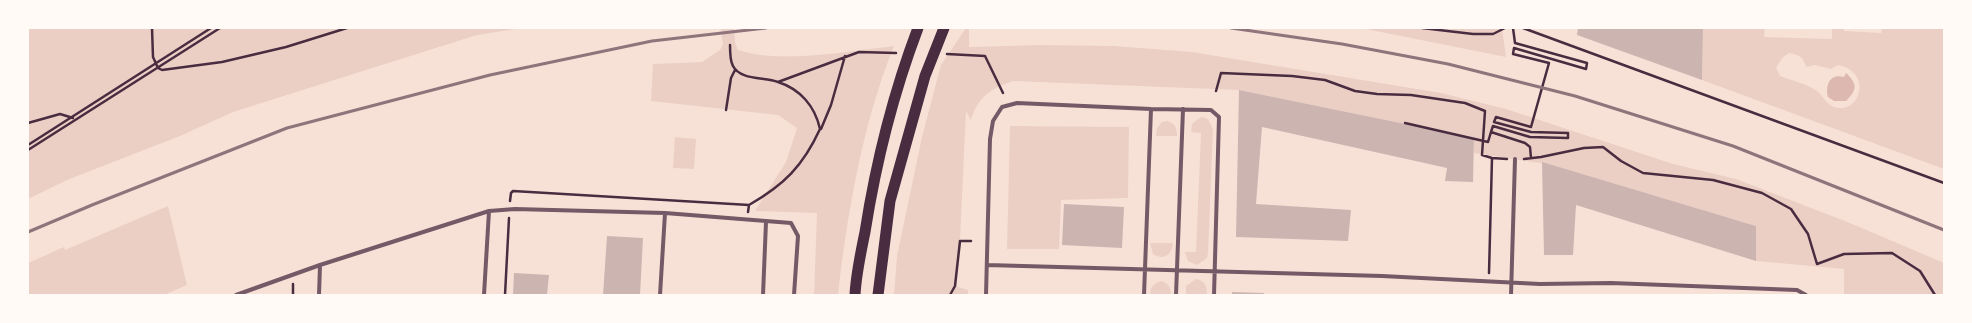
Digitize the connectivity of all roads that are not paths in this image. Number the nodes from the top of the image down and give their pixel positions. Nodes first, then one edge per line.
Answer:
1 (918, 28) edge
2 (944, 28) edge
3 (1151, 109) junction
4 (1183, 109) junction
5 (1515, 159) road end
6 (489, 211) junction
7 (665, 213) junction
8 (766, 222) junction
9 (987, 264) junction
10 (320, 265) junction
11 (1145, 269) junction
12 (1177, 270) junction
13 (1215, 272) junction
14 (1511, 283) junction
15 (236, 295) edge
16 (319, 295) edge
17 (484, 295) edge
18 (660, 295) edge
19 (764, 295) edge
20 (794, 295) edge
21 (855, 295) edge
22 (878, 295) edge
23 (986, 295) edge
24 (1144, 295) edge
25 (1176, 295) edge
26 (1214, 295) edge
27 (1511, 295) edge
28 (1806, 295) edge

1 - 21 highway
2 - 22 highway
3 - 4 street
3 - 9 street
3 - 11 street
4 - 12 street
4 - 13 street
5 - 14 street
6 - 7 street
6 - 10 street
6 - 17 street
7 - 8 street
7 - 18 street
8 - 19 street
8 - 20 street
9 - 11 street
9 - 23 street
10 - 15 street
10 - 16 street
11 - 12 street
11 - 24 street
12 - 13 street
12 - 25 street
13 - 14 street
13 - 26 street
14 - 27 street
14 - 28 street

